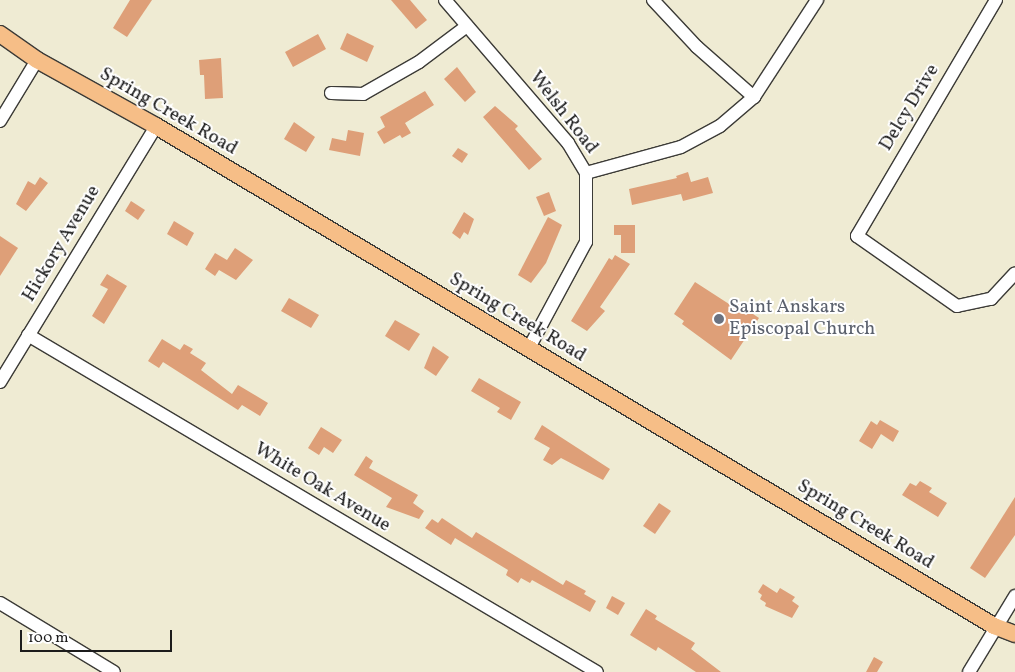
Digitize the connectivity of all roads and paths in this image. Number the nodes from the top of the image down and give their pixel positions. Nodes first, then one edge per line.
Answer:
1 (445, 0) edge
2 (653, 0) edge
3 (817, 0) edge
4 (996, 0) edge
5 (466, 26) junction
6 (0, 34) edge
7 (37, 60) junction
8 (331, 93) dead end
9 (754, 97) junction
10 (0, 120) edge
11 (156, 126) junction
12 (586, 173) junction
13 (1015, 273) edge
14 (28, 336) junction
15 (529, 348) junction
16 (0, 382) edge
17 (1015, 596) edge
18 (0, 603) edge
19 (994, 626) junction
20 (1015, 634) edge
21 (114, 672) edge
22 (597, 672) edge
23 (969, 672) edge

1 - 5 street, Welsh Road
2 - 9 street
3 - 9 street
4 - 13 street, Delcy Drive
5 - 8 street
5 - 12 street, Welsh Road
6 - 7 main road, Spring Creek Road
7 - 10 street
7 - 11 main road, Spring Creek Road
9 - 12 street
11 - 14 street, Hickory Avenue
11 - 15 main road, Spring Creek Road
12 - 15 street, Welsh Road
14 - 16 street, Hickory Avenue
14 - 22 street, White Oak Avenue
15 - 19 main road, Spring Creek Road
17 - 19 street
18 - 21 street
19 - 20 main road, Spring Creek Road
19 - 23 street

